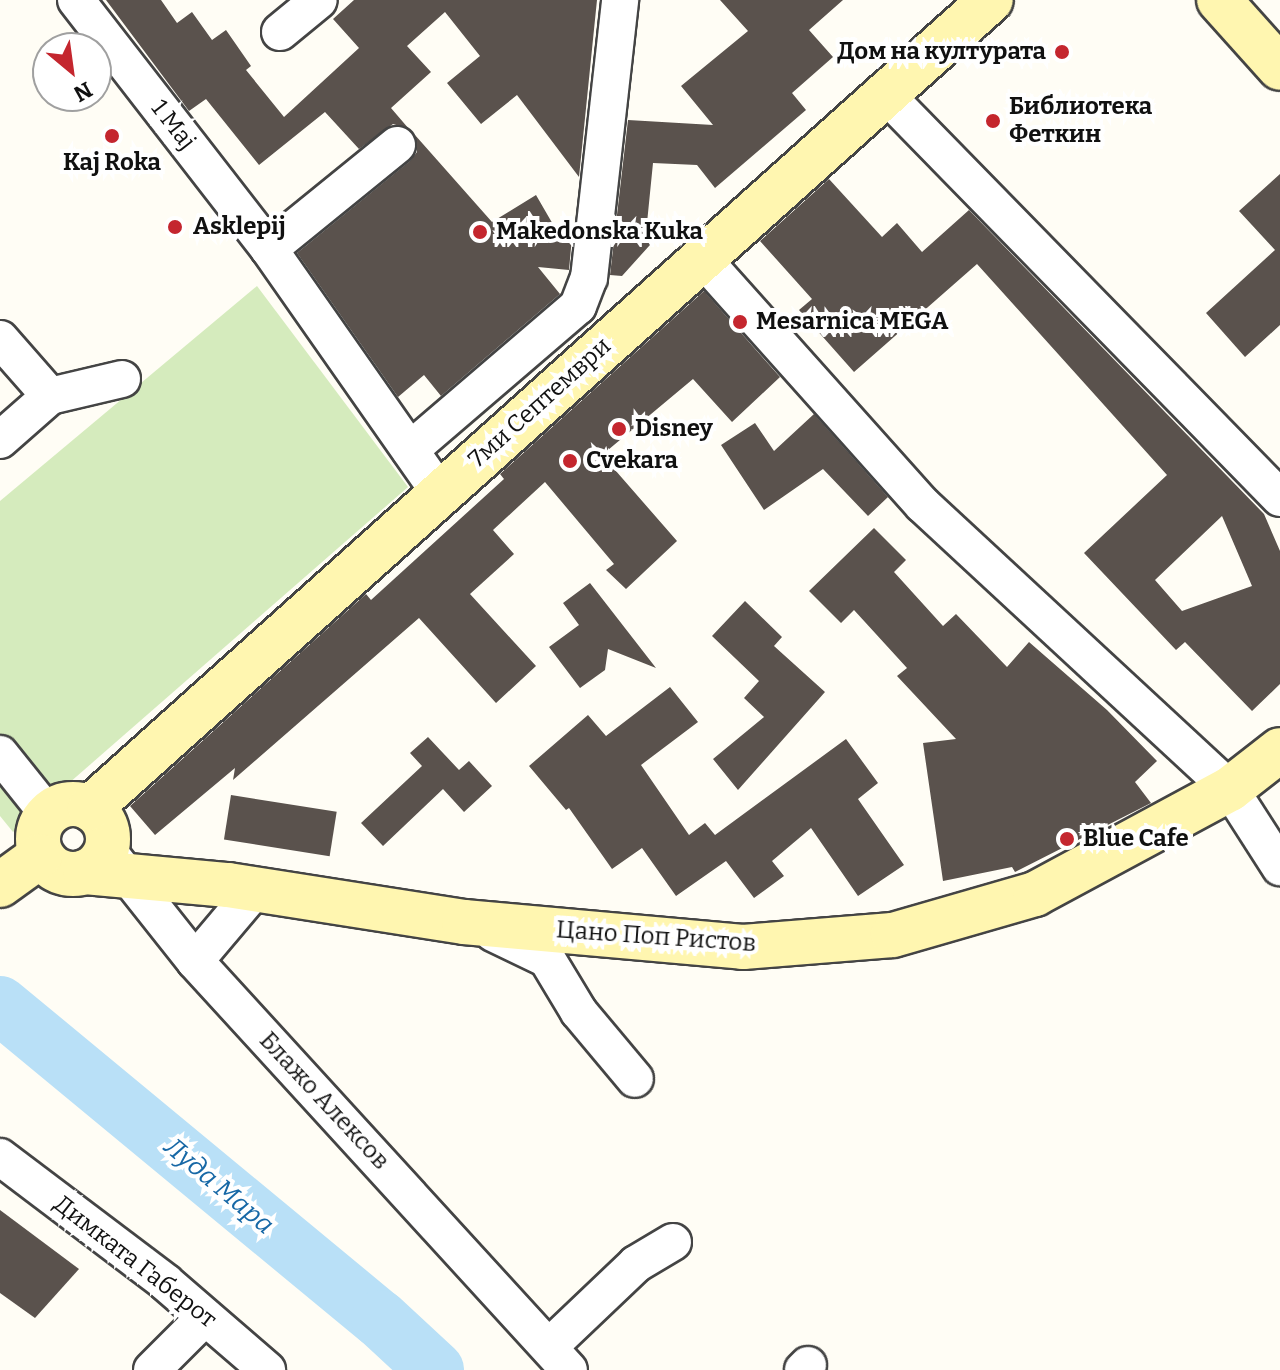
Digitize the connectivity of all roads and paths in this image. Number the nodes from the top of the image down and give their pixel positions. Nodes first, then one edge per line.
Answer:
1 (76, 0) edge
2 (319, 0) edge
3 (620, 0) edge
4 (991, 0) edge
5 (1219, 0) edge
6 (280, 32) dead end
7 (1280, 68) edge
8 (887, 96) junction
9 (397, 145) dead end
10 (269, 249) junction
11 (702, 258) junction
12 (0, 339) edge
13 (122, 379) dead end
14 (50, 396) junction
15 (0, 440) edge
16 (410, 450) junction
17 (440, 493) junction
18 (1280, 498) edge
19 (1280, 750) edge
20 (0, 754) edge
21 (1230, 789) junction
22 (90, 808) junction
23 (48, 814) junction
24 (40, 856) junction
25 (104, 866) junction
26 (1280, 867) edge
27 (0, 885) edge
28 (255, 890) junction
29 (464, 922) junction
30 (195, 961) junction
31 (635, 1079) dead end
32 (0, 1157) edge
33 (673, 1242) dead end
34 (205, 1317) junction
35 (559, 1358) edge
36 (152, 1370) edge
37 (267, 1370) edge

1 - 10 street, 1 Maj
2 - 6 street
3 - 16 street
4 - 8 street, 7ми Септември
5 - 7 street
8 - 11 street, 7ми Септември
8 - 18 street
9 - 10 street
10 - 16 street, 1 Maj
11 - 17 street, 7ми Септември
11 - 21 street
12 - 14 street
13 - 14 street
14 - 15 street
16 - 17 street, 1 Maj
17 - 22 street, 7ми Септември
19 - 21 street, Цано Поп Ристов
20 - 23 street
21 - 26 street
21 - 29 street, Цано Поп Ристов
22 - 23 street
22 - 25 street
23 - 24 street
24 - 25 street
24 - 27 street
25 - 28 street, Цано Поп Ристов
25 - 30 street, Блажо Алексов
28 - 29 street, Цано Поп Ристов
28 - 30 street
29 - 31 street
30 - 35 street, Блажо Алексов
32 - 34 street, Димката Габерот
33 - 35 street, Блажо Алексов
34 - 36 street
34 - 37 street, Димката Габерот

